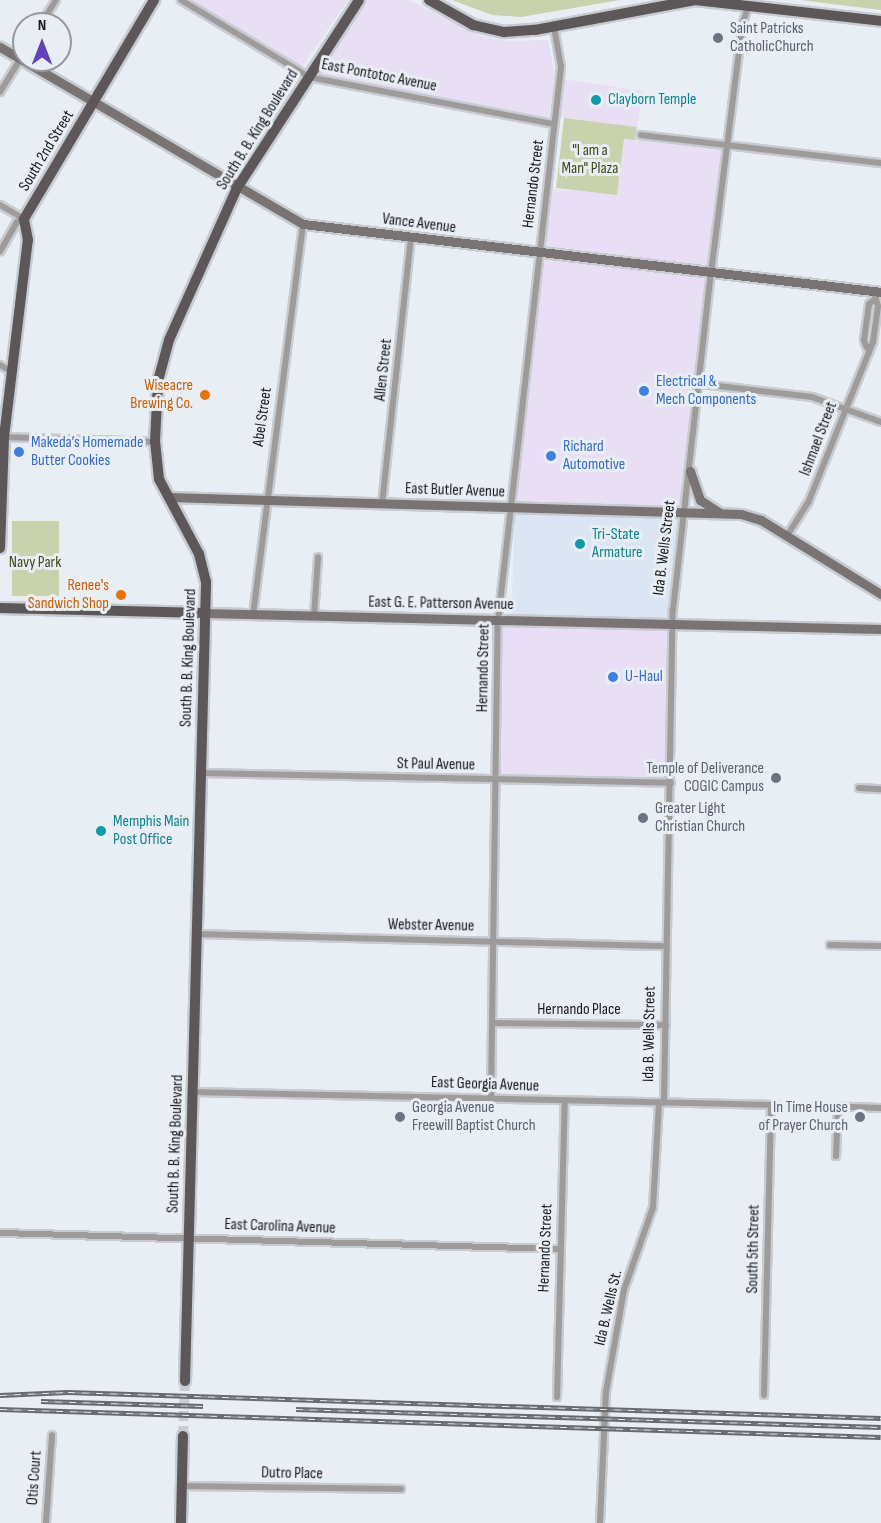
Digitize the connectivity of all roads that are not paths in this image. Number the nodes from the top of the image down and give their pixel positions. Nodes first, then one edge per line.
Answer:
1 (154, 0) edge
2 (181, 0) edge
3 (359, 0) edge
4 (429, 0) edge
5 (748, 3) edge
6 (881, 21) edge
7 (554, 27) junction
8 (12, 72) edge
9 (47, 72) edge
10 (309, 76) junction
11 (0, 92) edge
12 (93, 102) junction
13 (554, 124) junction
14 (641, 135) dead end
15 (727, 144) junction
16 (881, 163) edge
17 (237, 188) junction
18 (0, 205) edge
19 (24, 219) junction
20 (303, 224) junction
21 (411, 239) junction
22 (0, 251) edge
23 (540, 252) junction
24 (711, 273) junction
25 (876, 295) edge
26 (0, 365) edge
27 (11, 371) junction
28 (701, 384) junction
29 (846, 408) junction
30 (881, 422) edge
31 (2, 437) edge
32 (155, 442) junction
33 (690, 471) junction
34 (168, 498) junction
35 (265, 500) junction
36 (382, 504) junction
37 (511, 508) junction
38 (684, 513) junction
39 (720, 513) junction
40 (787, 536) junction
41 (0, 548) edge
42 (318, 557) dead end
43 (881, 594) edge
44 (0, 608) edge
45 (205, 614) junction
46 (253, 615) junction
47 (314, 616) junction
48 (498, 621) junction
49 (673, 625) junction
50 (881, 629) edge
51 (201, 773) junction
52 (495, 780) junction
53 (671, 783) junction
54 (859, 788) dead end
55 (881, 789) edge
56 (194, 934) junction
57 (495, 940) junction
58 (830, 945) dead end
59 (667, 946) junction
60 (881, 946) edge
61 (492, 1023) junction
62 (666, 1025) junction
63 (193, 1092) junction
64 (491, 1098) junction
65 (566, 1101) junction
66 (661, 1103) junction
67 (774, 1105) joint
68 (824, 1106) tunnel mouth
69 (838, 1106) junction
70 (881, 1108) edge
71 (836, 1156) dead end
72 (0, 1233) edge
73 (188, 1238) junction
74 (559, 1249) junction
75 (185, 1381) tunnel mouth
76 (764, 1395) dead end
77 (557, 1397) dead end
78 (52, 1435) dead end
79 (183, 1436) tunnel mouth
80 (183, 1486) junction
81 (401, 1489) dead end
82 (46, 1523) edge
83 (181, 1523) edge
84 (600, 1523) edge

1 - 12 main road, South 2nd Street
2 - 10 street, East Pontotoc Avenue
3 - 10 main road, South B. B. King Boulevard
4 - 7 main road
5 - 6 main road
5 - 7 main road
5 - 15 street, Ida B. Wells Street
7 - 13 street, Hernando Street
8 - 11 street
9 - 12 street, Vance Avenue
10 - 13 street, East Pontotoc Avenue
10 - 17 main road, South B. B. King Boulevard
12 - 17 street, Vance Avenue
12 - 19 main road, South 2nd Street
13 - 23 street, Hernando Street
14 - 15 street
15 - 16 street
15 - 24 street, Ida B. Wells Street
17 - 20 street, Vance Avenue
17 - 32 main road, South B. B. King Boulevard
18 - 19 street
19 - 22 street
19 - 27 main road
20 - 21 street, Vance Avenue
20 - 35 street, Abel Street
21 - 23 street, Vance Avenue
21 - 36 street, Allen Street
23 - 24 street, Vance Avenue
23 - 37 street, Hernando Street
24 - 25 street, Vance Avenue
24 - 28 street, Ida B. Wells Street
25 - 29 street, Ishmael Street
26 - 27 street
27 - 31 main road
28 - 29 street
28 - 33 street, Ida B. Wells Street
29 - 30 street
29 - 40 street, Ishmael Street
31 - 32 street
31 - 41 main road
32 - 34 main road, South B. B. King Boulevard
33 - 38 street, Ida B. Wells Street
33 - 39 street
34 - 35 street, East Butler Avenue
34 - 45 main road, South B. B. King Boulevard
35 - 36 street, East Butler Avenue
35 - 46 street, Abel Street
36 - 37 street, East Butler Avenue
37 - 38 street, East Butler Avenue
37 - 48 street, Hernando Street
38 - 39 street, East Butler Avenue
38 - 49 street, Ida B. Wells Street
39 - 40 street, East Butler Avenue
40 - 43 street, East Butler Avenue
42 - 47 street
44 - 45 main road, East G. E. Patterson Avenue
45 - 46 street, East G. E. Patterson Avenue
45 - 51 main road, South B. B. King Boulevard
46 - 47 street, East G. E. Patterson Avenue
47 - 48 street, East G. E. Patterson Avenue
48 - 49 street, East G. E. Patterson Avenue
48 - 52 street, Hernando Street
49 - 50 street, East G. E. Patterson Avenue
49 - 53 street, Ida B. Wells Street
51 - 52 street, St Paul Avenue
51 - 56 main road, South B. B. King Boulevard
52 - 53 street, St Paul Avenue
52 - 57 street, Hernando Street
53 - 59 street, Ida B. Wells Street
54 - 55 street
56 - 57 street, Webster Avenue
56 - 63 main road, South B. B. King Boulevard
57 - 59 street, Webster Avenue
57 - 61 street, Hernando Street
58 - 60 street
59 - 62 street, Ida B. Wells Street
61 - 62 street, Hernando Place
61 - 64 street, Hernando Street
62 - 66 street, Ida B. Wells Street
63 - 64 street, East Georgia Avenue
63 - 73 main road, South B. B. King Boulevard
64 - 65 street, East Georgia Avenue
65 - 66 street, East Georgia Avenue
65 - 74 street, Hernando Street
66 - 67 street, East Georgia Avenue
66 - 84 street, Ida B. Wells St.
67 - 76 street, South 5th Street
68 - 69 street
69 - 70 street
69 - 71 street
72 - 73 street, East Carolina Avenue
73 - 74 street, East Carolina Avenue
73 - 75 main road, South B. B. King Boulevard
74 - 77 street, Hernando Street
78 - 82 street, Otis Court
79 - 80 main road
80 - 81 street, Dutro Place
80 - 83 main road

